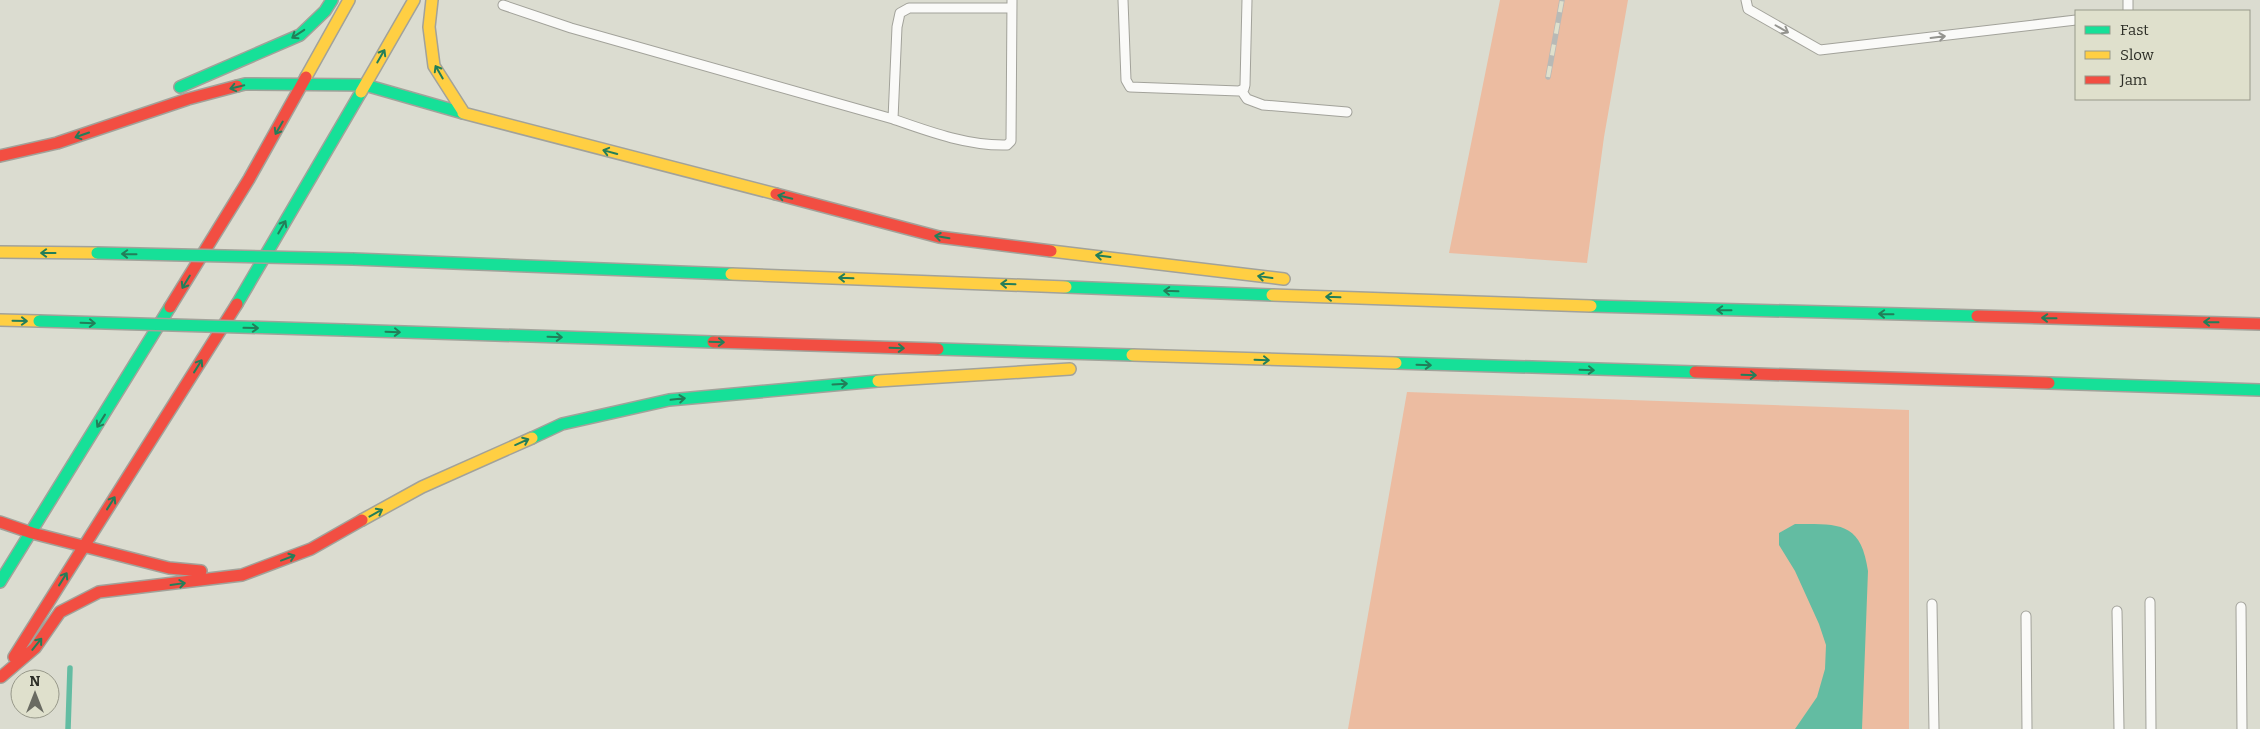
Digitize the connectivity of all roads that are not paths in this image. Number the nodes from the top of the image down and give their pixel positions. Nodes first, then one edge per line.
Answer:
1 (332, 0) edge
2 (349, 0) edge
3 (414, 0) edge
4 (432, 0) edge
5 (1122, 0) edge
6 (1247, 0) edge
7 (1746, 0) edge
8 (1012, 4) edge
9 (503, 5) dead end
10 (2075, 20) edge
11 (364, 85) junction
12 (303, 86) junction
13 (1240, 90) junction
14 (1347, 112) dead end
15 (464, 113) junction
16 (894, 119) junction
17 (0, 152) edge
18 (0, 156) edge
19 (0, 252) edge
20 (1294, 281) dead end
21 (1323, 284) dead end
22 (1452, 302) junction
23 (0, 320) edge
24 (2260, 324) edge
25 (1213, 358) junction
26 (1107, 366) dead end
27 (1078, 368) dead end
28 (2260, 390) edge
29 (0, 522) edge
30 (32, 533) junction
31 (85, 544) junction
32 (242, 575) junction
33 (0, 582) edge
34 (2150, 602) dead end
35 (1932, 604) dead end
36 (2241, 607) dead end
37 (2117, 611) dead end
38 (2026, 616) dead end
39 (1, 678) edge
40 (1934, 729) edge
41 (2027, 729) edge
42 (2119, 729) edge
43 (2152, 729) edge
44 (2242, 729) edge

1 -> 17 main road
2 - 12 main road
11 -> 3 main road
15 -> 4 main road
5 - 13 lane
6 - 13 lane
7 -> 10 lane
8 - 16 lane
8 - 16 lane
9 - 16 lane
11 - 12 main road
11 - 15 main road
31 -> 11 main road
12 -> 18 main road
12 -> 30 main road
13 - 14 lane
20 -> 15 main road
22 -> 19 main road, bridge
21 - 22 main road
24 -> 22 main road
23 -> 25 main road, bridge
25 - 26 main road
25 -> 28 main road
32 -> 27 main road
29 - 30 main road
30 - 31 main road
30 - 33 main road
31 - 32 main road
39 -> 31 main road
39 -> 32 main road
34 - 43 lane
35 - 40 lane
36 - 44 lane
37 - 42 lane
38 - 41 lane

